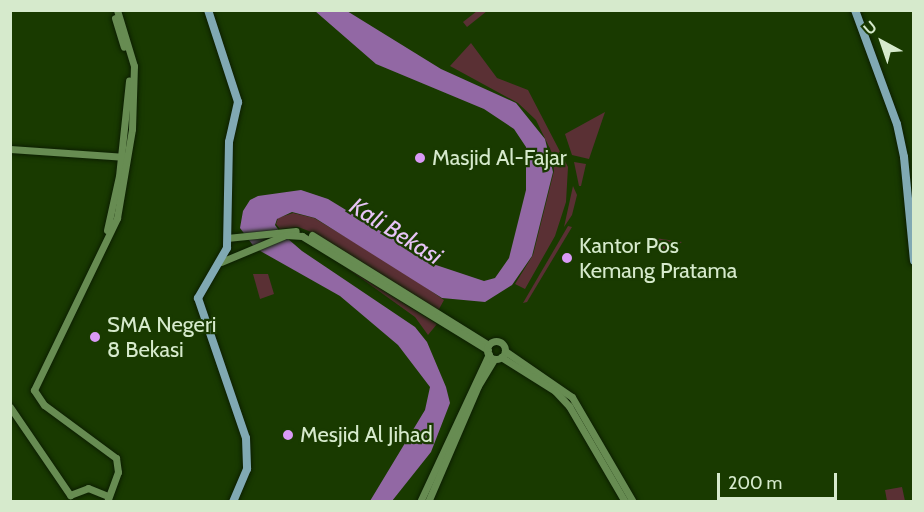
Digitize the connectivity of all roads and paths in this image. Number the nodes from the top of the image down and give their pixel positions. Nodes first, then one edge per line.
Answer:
1 (112, 10) edge
2 (117, 10) edge
3 (208, 10) edge
4 (855, 10) edge
5 (860, 10) edge
6 (10, 149) edge
7 (125, 157) junction
8 (912, 199) edge
9 (912, 214) edge
10 (227, 238) junction
11 (227, 248) junction
12 (243, 250) junction
13 (914, 261) edge
14 (221, 262) junction
15 (494, 353) junction
16 (10, 406) edge
17 (107, 499) edge
18 (232, 501) edge
19 (420, 501) edge
20 (428, 501) edge
21 (625, 501) edge
22 (633, 501) edge

1 - 7 street
2 - 7 street
3 - 10 main road
4 - 8 main road
5 - 8 main road
6 - 7 street
7 - 17 street
8 - 9 main road
9 - 13 main road
10 - 11 main road
10 - 15 street
11 - 12 street
11 - 14 main road
12 - 14 street
12 - 15 street
14 - 18 main road
15 - 19 street
15 - 20 street
15 - 21 street
15 - 22 street
16 - 17 street

